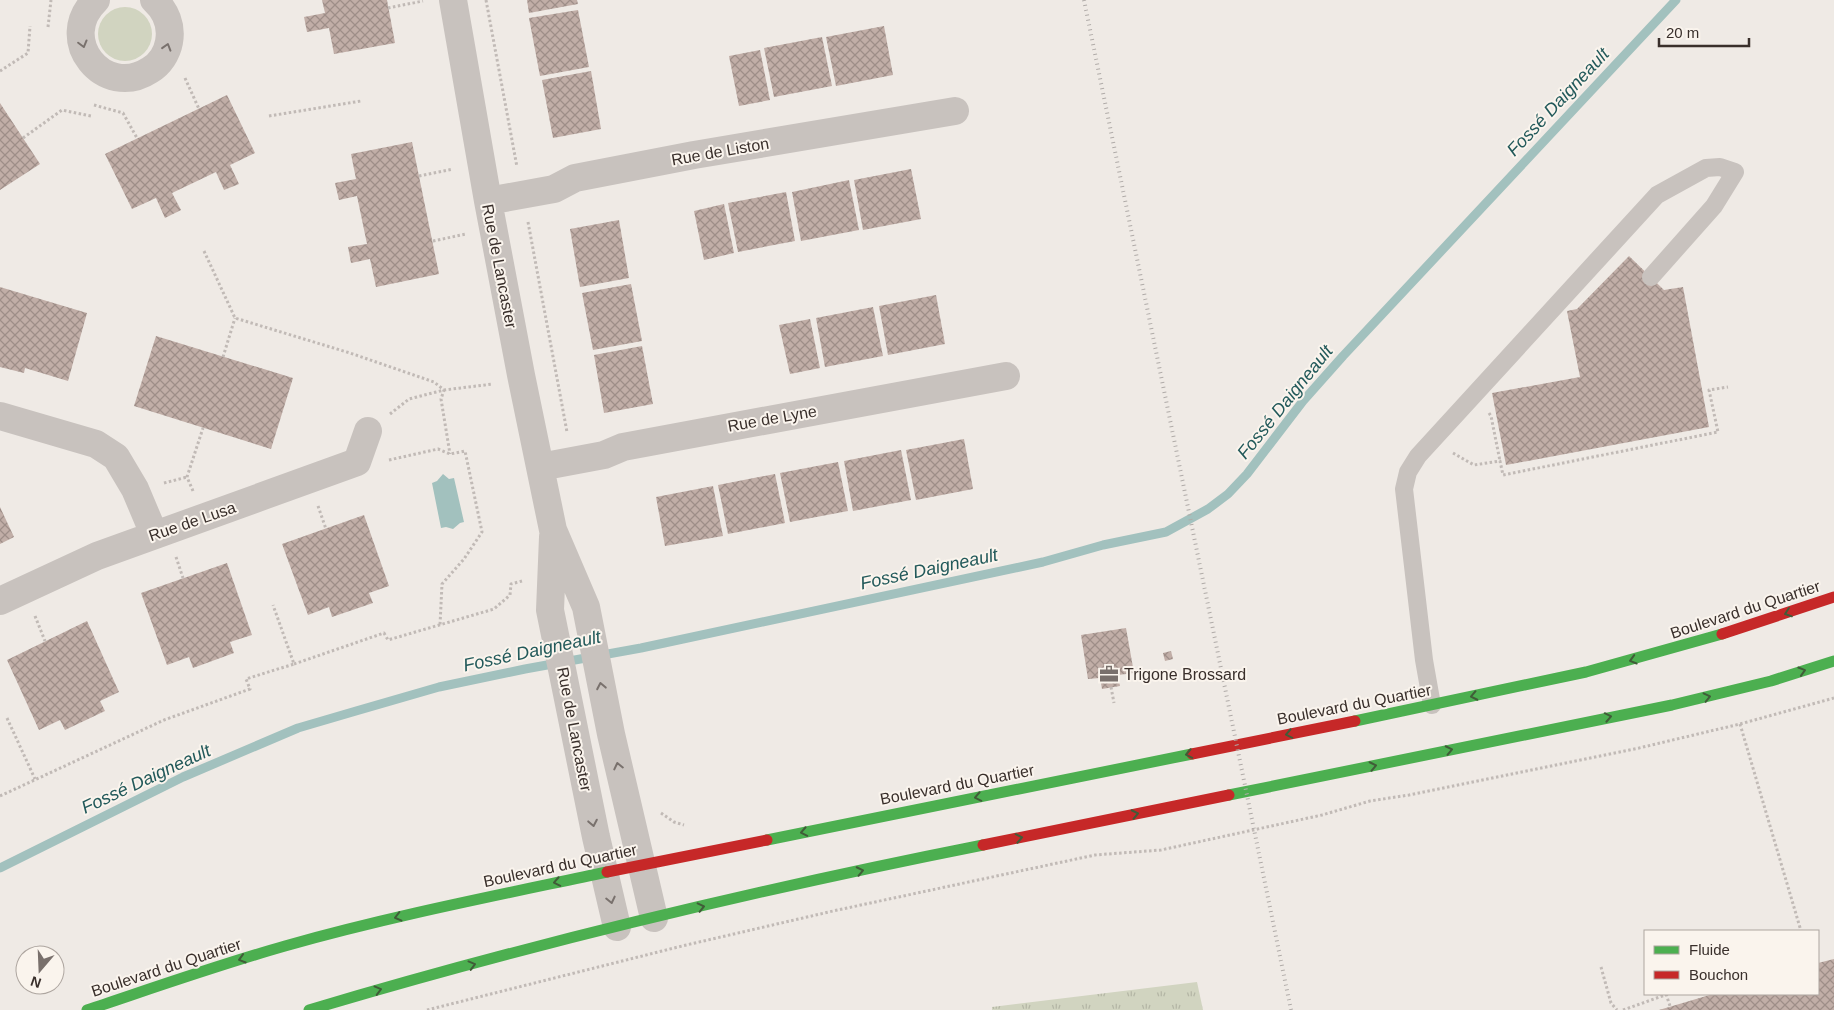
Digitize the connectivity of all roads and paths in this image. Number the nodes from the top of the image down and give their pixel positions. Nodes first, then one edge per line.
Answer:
1 (51, 0) edge
2 (96, 0) edge
3 (154, 0) edge
4 (453, 0) edge
5 (486, 0) edge
6 (423, 1) dead end
7 (388, 8) dead end
8 (30, 26) dead end
9 (48, 27) dead end
10 (0, 71) edge
11 (361, 101) dead end
12 (94, 105) dead end
13 (955, 111) dead end
14 (91, 116) dead end
15 (269, 116) dead end
16 (23, 138) dead end
17 (137, 138) dead end
18 (455, 169) dead end
19 (518, 170) dead end
20 (419, 176) dead end
21 (488, 201) junction
22 (527, 218) dead end
23 (468, 234) dead end
24 (432, 241) dead end
25 (204, 251) dead end
26 (1651, 277) dead end
27 (235, 318) junction
28 (224, 357) dead end
29 (1006, 376) dead end
30 (496, 383) dead end
31 (1728, 387) dead end
32 (444, 390) junction
33 (0, 416) edge
34 (1491, 416) dead end
35 (203, 428) dead end
36 (368, 431) joint
37 (568, 436) dead end
38 (450, 454) junction
39 (386, 461) dead end
40 (1500, 461) junction
41 (1474, 465) dead end
42 (540, 467) junction
43 (203, 517) junction
44 (154, 534) junction
45 (562, 579) junction
46 (524, 581) dead end
47 (1834, 597) edge
48 (0, 601) edge
49 (273, 605) dead end
50 (440, 625) junction
51 (1834, 661) edge
52 (294, 664) junction
53 (1111, 687) dead end
54 (1834, 698) edge
55 (1114, 703) dead end
56 (1432, 705) junction
57 (7, 718) dead end
58 (1740, 724) junction
59 (36, 779) junction
60 (0, 796) edge
61 (666, 817) dead end
62 (691, 826) dead end
63 (641, 865) junction
64 (605, 873) junction
65 (654, 918) junction
66 (618, 927) junction
67 (1801, 930) edge
68 (1601, 967) dead end
69 (1664, 995) edge
70 (1667, 995) edge
71 (1670, 1006) dead end
72 (87, 1010) edge
73 (309, 1010) edge
74 (427, 1010) edge
75 (1617, 1010) edge
76 (1623, 1010) edge

1 - 9 path
2 -> 3 street
4 - 21 street, Rue de Lancaster
5 - 19 path
6 - 7 path
8 - 10 path
11 - 15 path
12 - 17 path
13 - 21 street, Rue de Liston
14 - 16 path
18 - 20 path
21 - 42 street, Rue de Lancaster
22 - 37 path
23 - 24 path
25 - 27 path
26 - 56 lane
27 - 28 path
27 - 32 path
29 - 42 street, Rue de Lyne
30 - 32 path
31 - 40 path
32 - 36 path
32 - 38 path
33 - 44 street
34 - 40 path
35 - 43 path
36 - 43 street, Rue de Lusa
38 - 39 path
38 - 50 path
40 - 41 path
42 - 45 street, Rue de Lancaster
43 - 44 street, Rue de Lusa
44 - 48 street, Rue de Lusa
63 -> 45 street, Rue de Lancaster
45 -> 64 street, Rue de Lancaster
46 - 50 path
47 -> 56 main road, Boulevard du Quartier
49 - 52 path
50 - 52 path
65 -> 51 main road
52 - 59 path
53 - 55 path
54 - 58 path
56 -> 63 main road, Boulevard du Quartier
57 - 59 path
58 - 67 path
58 - 74 path
59 - 60 path
61 - 62 path
63 - 64 main road, Boulevard du Quartier
63 - 65 street, Rue de Lancaster
64 -> 66 street, Rue de Lancaster
64 -> 72 main road, Boulevard du Quartier
65 - 66 main road
73 -> 66 main road
68 - 75 path
69 - 76 path
70 - 71 path

